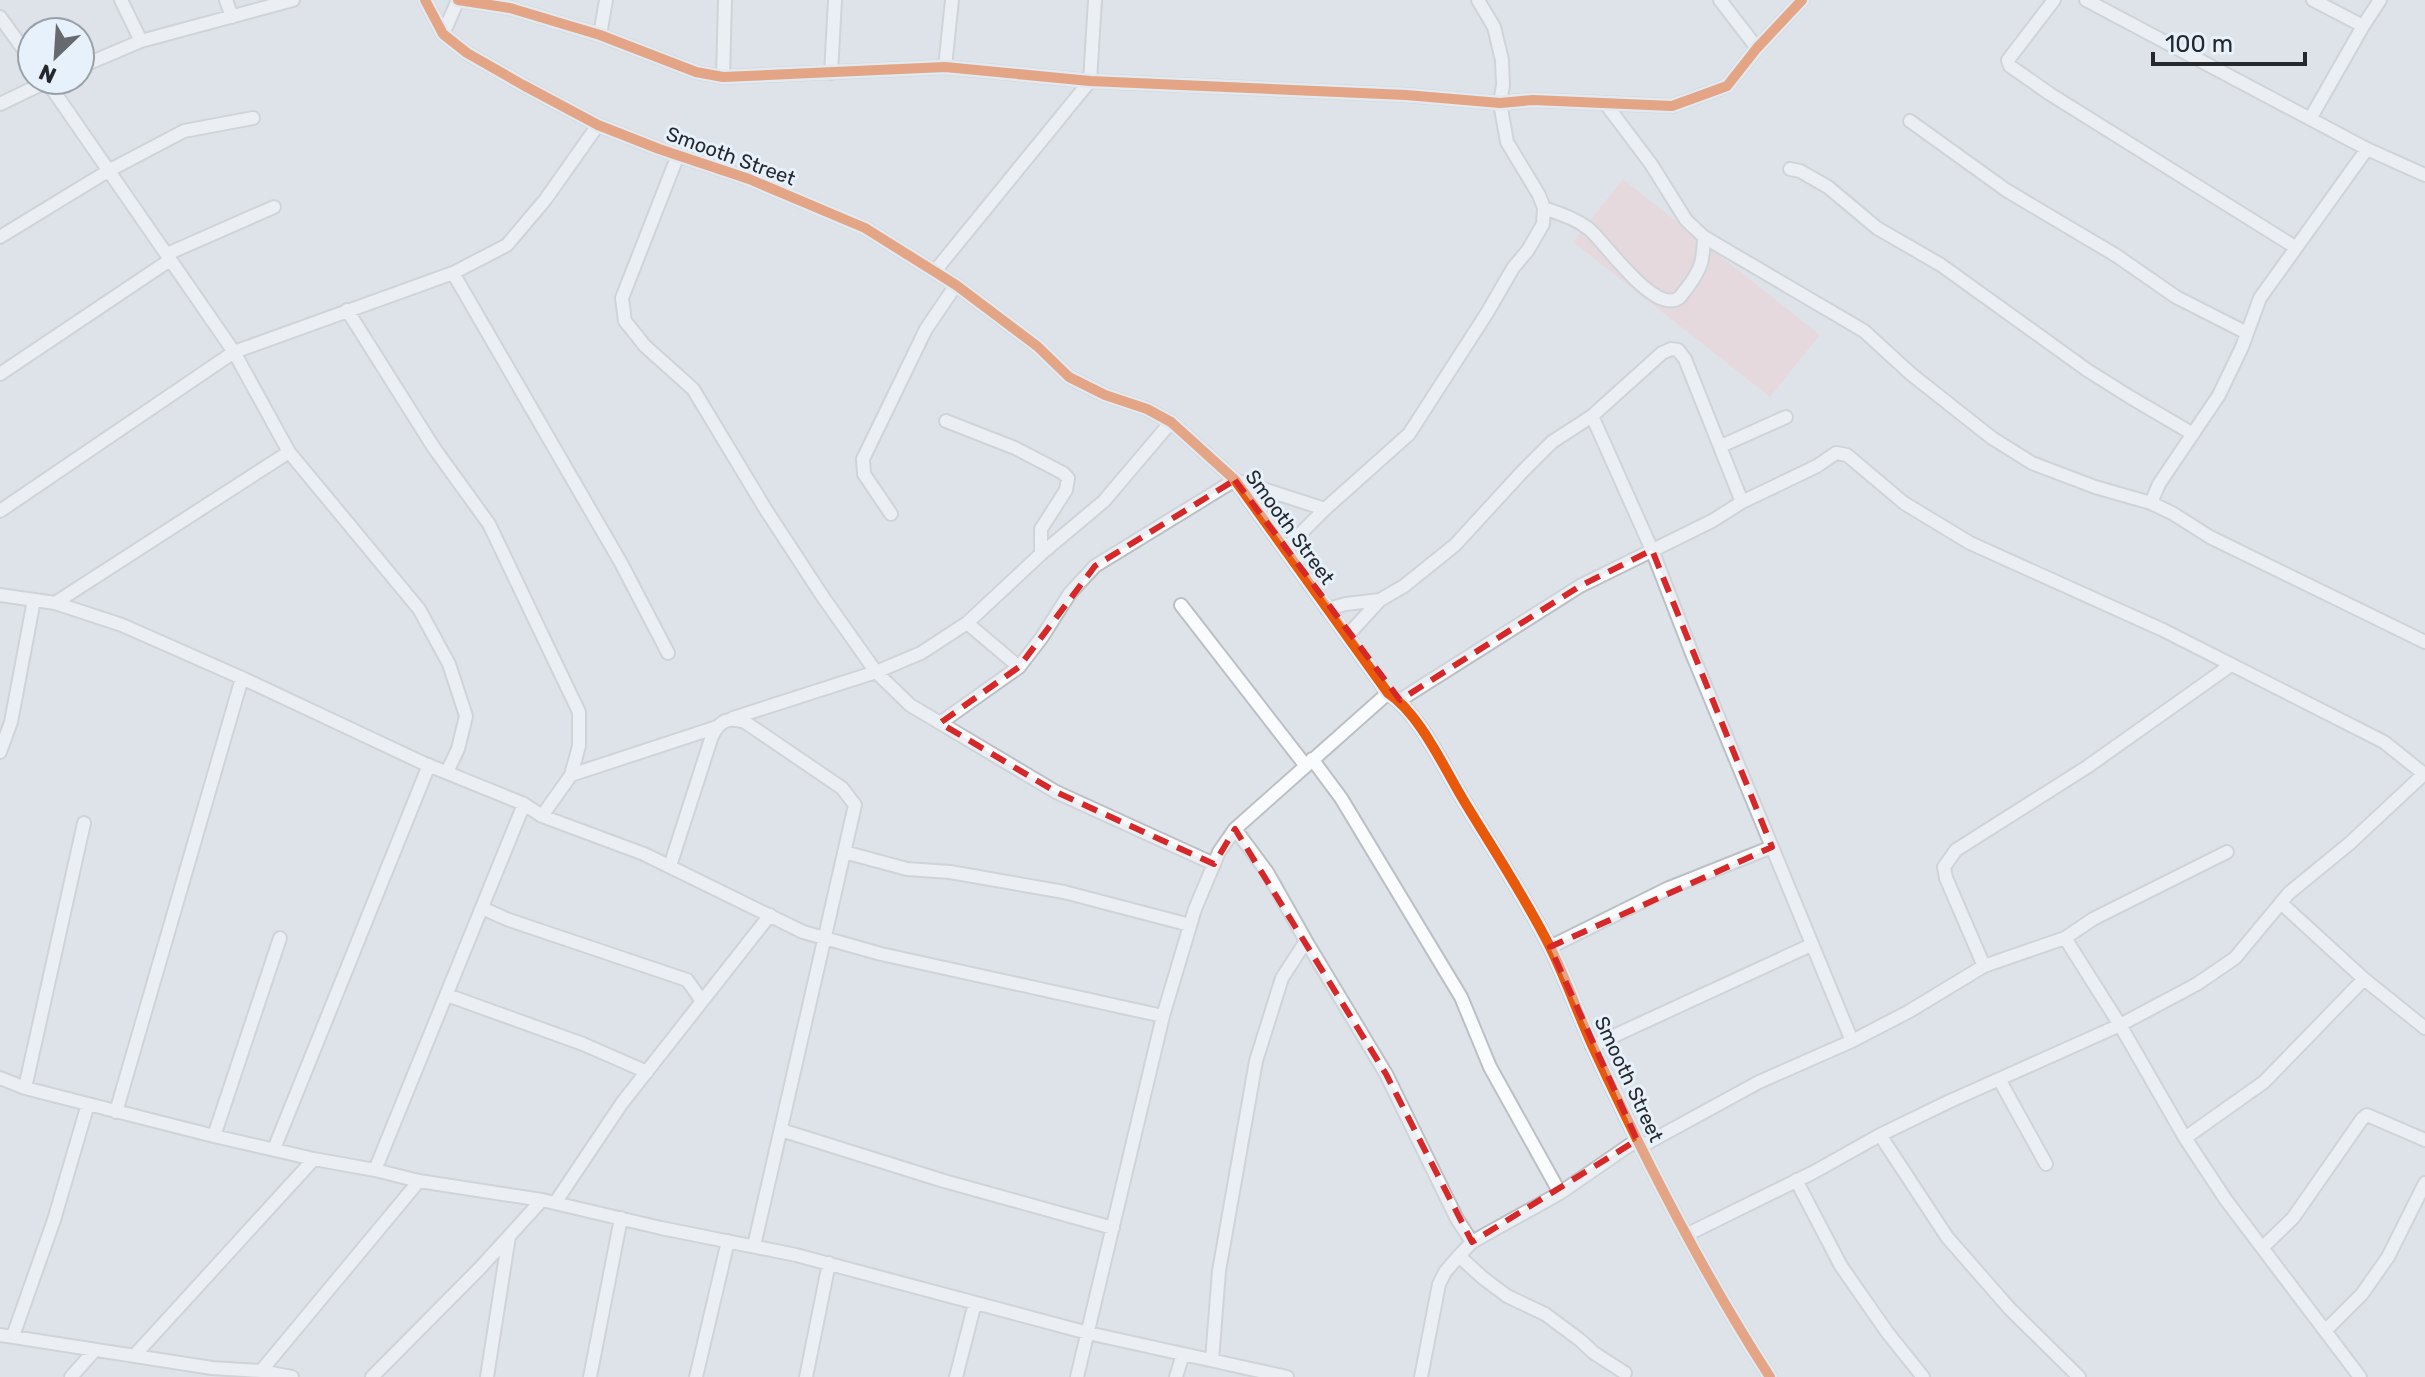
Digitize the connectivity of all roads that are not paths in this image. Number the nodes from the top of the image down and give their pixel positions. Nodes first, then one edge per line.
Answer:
1 (121, 0) edge
2 (226, 0) edge
3 (293, 0) edge
4 (425, 0) edge
5 (458, 0) edge
6 (606, 0) edge
7 (725, 0) edge
8 (835, 0) edge
9 (952, 0) edge
10 (1095, 0) edge
11 (1478, 0) edge
12 (1720, 0) edge
13 (1802, 0) edge
14 (2054, 0) edge
15 (2086, 0) edge
16 (2313, 0) edge
17 (2380, 0) edge
18 (510, 4) edge
19 (0, 17) edge
20 (232, 17) junction
21 (2363, 26) junction
22 (443, 34) junction
23 (600, 35) junction
24 (16, 39) edge
25 (141, 41) junction
26 (1757, 48) junction
27 (96, 60) edge
28 (945, 67) junction
29 (831, 73) junction
30 (723, 77) junction
31 (1090, 81) junction
32 (58, 96) edge
33 (1500, 103) junction
34 (1605, 103) junction
35 (253, 118) dead end
36 (2310, 119) junction
37 (1910, 121) dead end
38 (598, 125) junction
39 (2367, 149) junction
40 (678, 155) junction
41 (1790, 169) dead end
42 (108, 171) junction
43 (2425, 175) edge
44 (274, 207) dead end
45 (1544, 208) junction
46 (0, 237) edge
47 (1704, 237) junction
48 (2295, 247) junction
49 (169, 257) junction
50 (935, 271) junction
51 (453, 273) junction
52 (956, 285) junction
53 (347, 310) junction
54 (2247, 333) junction
55 (234, 352) junction
56 (0, 374) edge
57 (1592, 416) junction
58 (1786, 417) dead end
59 (946, 421) dead end
60 (1171, 422) junction
61 (2193, 434) junction
62 (1721, 446) junction
63 (289, 452) junction
64 (1235, 480) junction
65 (1742, 502) junction
66 (2151, 503) junction
67 (1325, 509) junction
68 (0, 511) edge
69 (891, 514) dead end
70 (1285, 549) junction
71 (1652, 550) junction
72 (1041, 554) junction
73 (0, 595) edge
74 (34, 600) junction
75 (1380, 600) junction
76 (55, 603) junction
77 (1181, 605) dead end
78 (1327, 609) junction
79 (967, 623) junction
80 (1347, 636) junction
81 (2425, 642) edge
82 (668, 653) dead end
83 (2231, 665) junction
84 (1019, 667) junction
85 (876, 672) junction
86 (242, 678) junction
87 (1388, 693) junction
88 (1400, 700) junction
89 (731, 718) junction
90 (940, 723) junction
91 (717, 727) junction
92 (3, 737) edge
93 (0, 752) edge
94 (1309, 762) junction
95 (429, 765) junction
96 (447, 772) junction
97 (2425, 774) edge
98 (571, 775) junction
99 (524, 804) junction
100 (542, 816) junction
101 (84, 823) dead end
102 (1235, 829) junction
103 (1772, 847) junction
104 (844, 852) junction
105 (2227, 852) dead end
106 (1214, 864) junction
107 (670, 866) junction
108 (2281, 903) junction
109 (482, 908) junction
110 (770, 915) junction
111 (1190, 925) junction
112 (280, 938) dead end
113 (824, 938) junction
114 (2065, 938) junction
115 (1306, 941) junction
116 (1811, 945) junction
117 (1550, 947) junction
118 (1984, 966) junction
119 (2364, 979) junction
120 (447, 995) junction
121 (702, 1001) junction
122 (1163, 1016) junction
123 (2120, 1025) junction
124 (2425, 1028) edge
125 (1852, 1041) junction
126 (1592, 1046) junction
127 (647, 1072) junction
128 (0, 1078) edge
129 (1999, 1079) junction
130 (25, 1088) junction
131 (88, 1104) junction
132 (116, 1112) junction
133 (781, 1130) junction
134 (1880, 1135) junction
135 (214, 1136) junction
136 (2185, 1138) junction
137 (2425, 1140) edge
138 (1639, 1143) junction
139 (274, 1149) junction
140 (314, 1159) junction
141 (2046, 1164) dead end
142 (375, 1170) junction
143 (1796, 1180) junction
144 (419, 1181) junction
145 (2425, 1183) edge
146 (1560, 1193) junction
147 (549, 1202) junction
148 (621, 1218) junction
149 (1113, 1228) junction
150 (1686, 1235) junction
151 (509, 1236) junction
152 (728, 1241) junction
153 (1472, 1242) junction
154 (754, 1246) junction
155 (2263, 1247) junction
156 (1459, 1256) junction
157 (829, 1263) junction
158 (975, 1303) junction
159 (2326, 1330) junction
160 (1088, 1333) junction
161 (6, 1336) edge
162 (95, 1350) junction
163 (1183, 1354) junction
164 (134, 1356) junction
165 (1212, 1360) junction
166 (261, 1371) junction
167 (209, 1372) edge
168 (1625, 1373) dead end
169 (71, 1377) edge
170 (292, 1377) edge
171 (372, 1377) edge
172 (487, 1377) edge
173 (590, 1377) edge
174 (696, 1377) edge
175 (806, 1377) edge
176 (956, 1377) edge
177 (1077, 1377) edge
178 (1176, 1377) edge
179 (1287, 1377) edge
180 (1421, 1377) edge
181 (1770, 1377) edge
182 (1923, 1377) edge
183 (2079, 1377) edge
184 (2360, 1377) edge

1 - 25 street
2 - 20 street
3 - 20 street
4 - 22 street, Smooth Street
5 - 18 street
5 - 22 street
6 - 23 street
7 - 30 street
8 - 29 street
9 - 28 street
10 - 31 street
11 - 33 street
12 - 26 street
13 - 26 street
14 - 48 street
15 - 36 street
16 - 21 street
17 - 21 street
18 - 23 street
19 - 24 street
20 - 25 street
21 - 36 street
22 - 38 street, Smooth Street
23 - 30 street
25 - 27 street
26 - 34 street
28 - 29 street
28 - 31 street
29 - 30 street
31 - 33 street
31 - 50 street
32 - 42 street
33 - 34 street
33 - 45 street
34 - 47 street
35 - 42 street
36 - 39 street
37 - 54 street
38 - 40 street, Smooth Street
38 - 51 street
39 - 43 street
39 - 48 street
40 - 50 street, Smooth Street
40 - 85 street
41 - 61 street
42 - 46 street
42 - 49 street
44 - 49 street
45 - 47 street
45 - 67 street
47 - 66 street
48 - 54 street
49 - 55 street
49 - 56 street
50 - 52 street, Smooth Street
51 - 53 street
51 - 82 street
52 - 60 street, Smooth Street
52 - 69 street
53 - 55 street
53 - 98 street
54 - 61 street
55 - 63 street
55 - 68 street
57 - 62 street
57 - 71 street
57 - 75 street
58 - 62 street
59 - 72 street
60 - 64 street, Smooth Street
60 - 72 street
61 - 66 street
62 - 65 street
63 - 76 street
63 - 96 street
64 - 67 street
64 - 70 street, Smooth Street
64 - 84 street
65 - 71 street
65 - 83 street
66 - 81 street
67 - 70 street
70 - 78 street, Smooth Street
71 - 88 street
71 - 103 street
72 - 79 street
73 - 74 street
74 - 76 street
74 - 92 street
75 - 78 street
75 - 80 street
76 - 86 street
77 - 94 street
78 - 80 street, Smooth Street
79 - 84 street
79 - 85 street
80 - 87 street, Smooth Street
83 - 97 street
83 - 118 street
84 - 90 street
85 - 89 street
85 - 90 street
86 - 95 street
86 - 132 street
87 - 88 street, Smooth Street
87 - 94 street
88 - 117 street, Smooth Street
89 - 91 street
89 - 104 street
90 - 106 street
91 - 98 street
91 - 107 street
92 - 93 street
94 - 102 street
94 - 146 street
95 - 96 street
95 - 139 street
96 - 99 street
97 - 108 street
98 - 100 street
99 - 100 street
99 - 109 street
100 - 107 street
101 - 130 street
102 - 106 street
102 - 115 street
103 - 116 street
103 - 117 street
104 - 111 street
104 - 113 street
105 - 114 street
106 - 111 street
107 - 110 street
108 - 119 street
108 - 123 street
109 - 120 street
109 - 121 street
110 - 113 street
110 - 121 street
111 - 122 street
112 - 135 street
113 - 122 street
113 - 133 street
114 - 118 street
114 - 123 street
115 - 153 street
115 - 165 street
116 - 125 street
116 - 126 street
117 - 126 street, Smooth Street
118 - 125 street
119 - 124 street
119 - 136 street
120 - 127 street
120 - 142 street
121 - 127 street
122 - 149 street
123 - 129 street
123 - 136 street
125 - 138 street
126 - 138 street, Smooth Street
127 - 147 street
128 - 130 street
129 - 134 street
129 - 141 street
130 - 131 street
131 - 132 street
131 - 161 street
132 - 135 street
133 - 149 street
133 - 154 street
134 - 143 street
134 - 183 street
135 - 139 street
136 - 155 street
137 - 155 street
138 - 146 street
138 - 150 street, Smooth Street
139 - 140 street
140 - 142 street
140 - 164 street
142 - 144 street
143 - 150 street
143 - 182 street
144 - 147 street
144 - 166 street
145 - 159 street
146 - 153 street
147 - 148 street
147 - 151 street
148 - 152 street
148 - 173 street
149 - 160 street
150 - 181 street, Smooth Street
151 - 171 street
151 - 172 street
152 - 154 street
152 - 174 street
153 - 156 street
154 - 157 street
155 - 159 street
156 - 168 street
156 - 180 street
157 - 158 street
157 - 175 street
158 - 160 street
158 - 176 street
159 - 184 street
160 - 163 street
160 - 177 street
161 - 162 street
162 - 164 street
162 - 169 street
163 - 165 street
163 - 178 street
164 - 167 street
165 - 179 street
166 - 167 street
166 - 170 street

